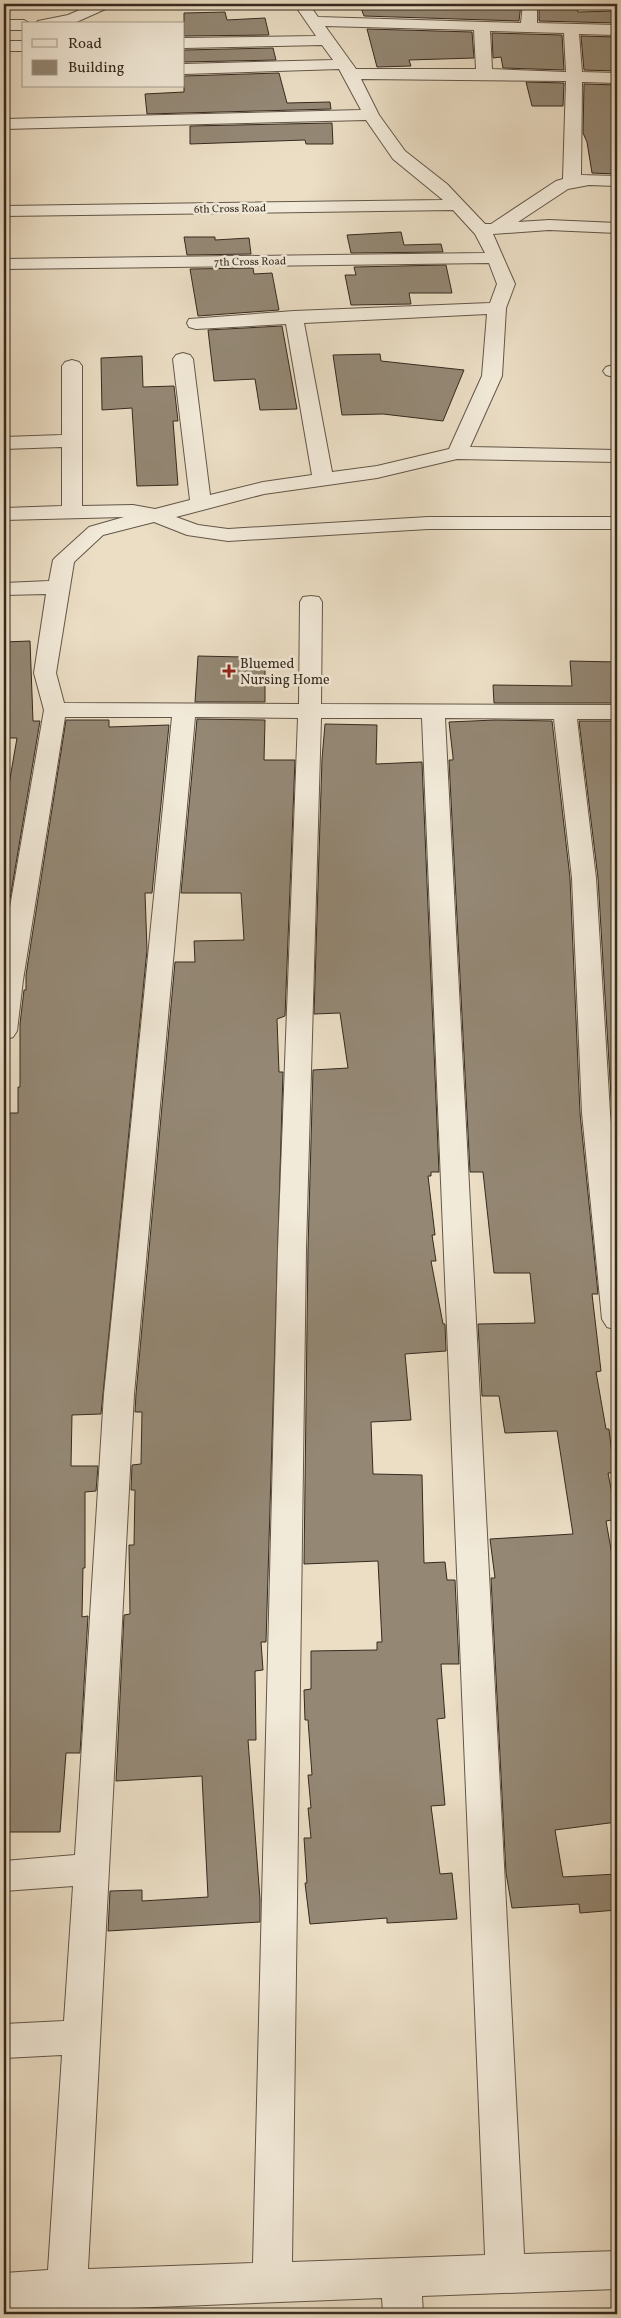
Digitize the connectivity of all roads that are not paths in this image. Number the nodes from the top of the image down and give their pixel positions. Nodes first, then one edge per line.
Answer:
1 (105, 4) edge
2 (301, 4) edge
3 (530, 4) edge
4 (313, 21) junction
5 (55, 22) edge
6 (4, 25) edge
7 (22, 25) edge
8 (482, 26) junction
9 (529, 27) junction
10 (571, 28) junction
11 (617, 30) edge
12 (327, 40) junction
13 (185, 43) edge
14 (4, 46) edge
15 (22, 46) edge
16 (185, 69) edge
17 (348, 69) junction
18 (484, 74) junction
19 (574, 78) junction
20 (617, 78) edge
21 (371, 115) junction
22 (4, 124) edge
23 (572, 181) junction
24 (617, 181) edge
25 (457, 205) junction
26 (4, 212) edge
27 (617, 228) edge
28 (617, 239) edge
29 (490, 240) junction
30 (4, 264) edge
31 (497, 308) junction
32 (294, 318) junction
33 (196, 323) dead end
34 (183, 359) dead end
35 (72, 366) dead end
36 (72, 441) junction
37 (4, 443) edge
38 (456, 453) junction
39 (617, 456) edge
40 (323, 480) junction
41 (201, 504) junction
42 (72, 513) junction
43 (4, 514) edge
44 (157, 516) junction
45 (617, 523) edge
46 (58, 587) junction
47 (4, 588) edge
48 (311, 602) dead end
49 (55, 710) junction
50 (184, 710) junction
51 (310, 710) junction
52 (433, 711) junction
53 (565, 711) junction
54 (617, 712) edge
55 (4, 1031) edge
56 (617, 1319) edge
57 (92, 1870) junction
58 (4, 1876) edge
59 (82, 2037) junction
60 (4, 2041) edge
61 (617, 2270) edge
62 (505, 2274) junction
63 (272, 2282) junction
64 (67, 2289) junction
65 (4, 2293) edge
66 (402, 2296) edge

1 - 5 street
2 - 4 street
3 - 9 street
4 - 8 street
4 - 12 street
6 - 7 street
8 - 9 street
8 - 18 street
9 - 10 street
10 - 11 street
10 - 19 street
12 - 13 street
12 - 17 street
14 - 15 street
16 - 17 street
17 - 18 street
17 - 21 street
18 - 19 street
19 - 20 street
19 - 23 street
21 - 22 street
21 - 25 street
23 - 24 street
23 - 29 street
25 - 26 street, 6th Cross Road
25 - 29 street
27 - 29 street
28 - 29 street
29 - 30 street, 7th Cross Road
29 - 31 street
31 - 32 street
31 - 38 street
32 - 33 street
32 - 40 street
34 - 41 street
35 - 36 street
36 - 37 street
36 - 42 street
38 - 39 street
38 - 40 street
40 - 41 street
41 - 44 street
42 - 43 street
42 - 44 street
44 - 45 street
44 - 46 street
46 - 47 street
46 - 49 street
48 - 51 street
49 - 50 street
49 - 55 street
50 - 51 street
50 - 57 street
51 - 52 street
51 - 63 street
52 - 53 street
52 - 62 street
53 - 54 street
53 - 56 street
57 - 58 street
57 - 59 street
59 - 60 street
59 - 64 street
61 - 62 street
62 - 66 street
63 - 64 street
63 - 66 street
64 - 65 street

